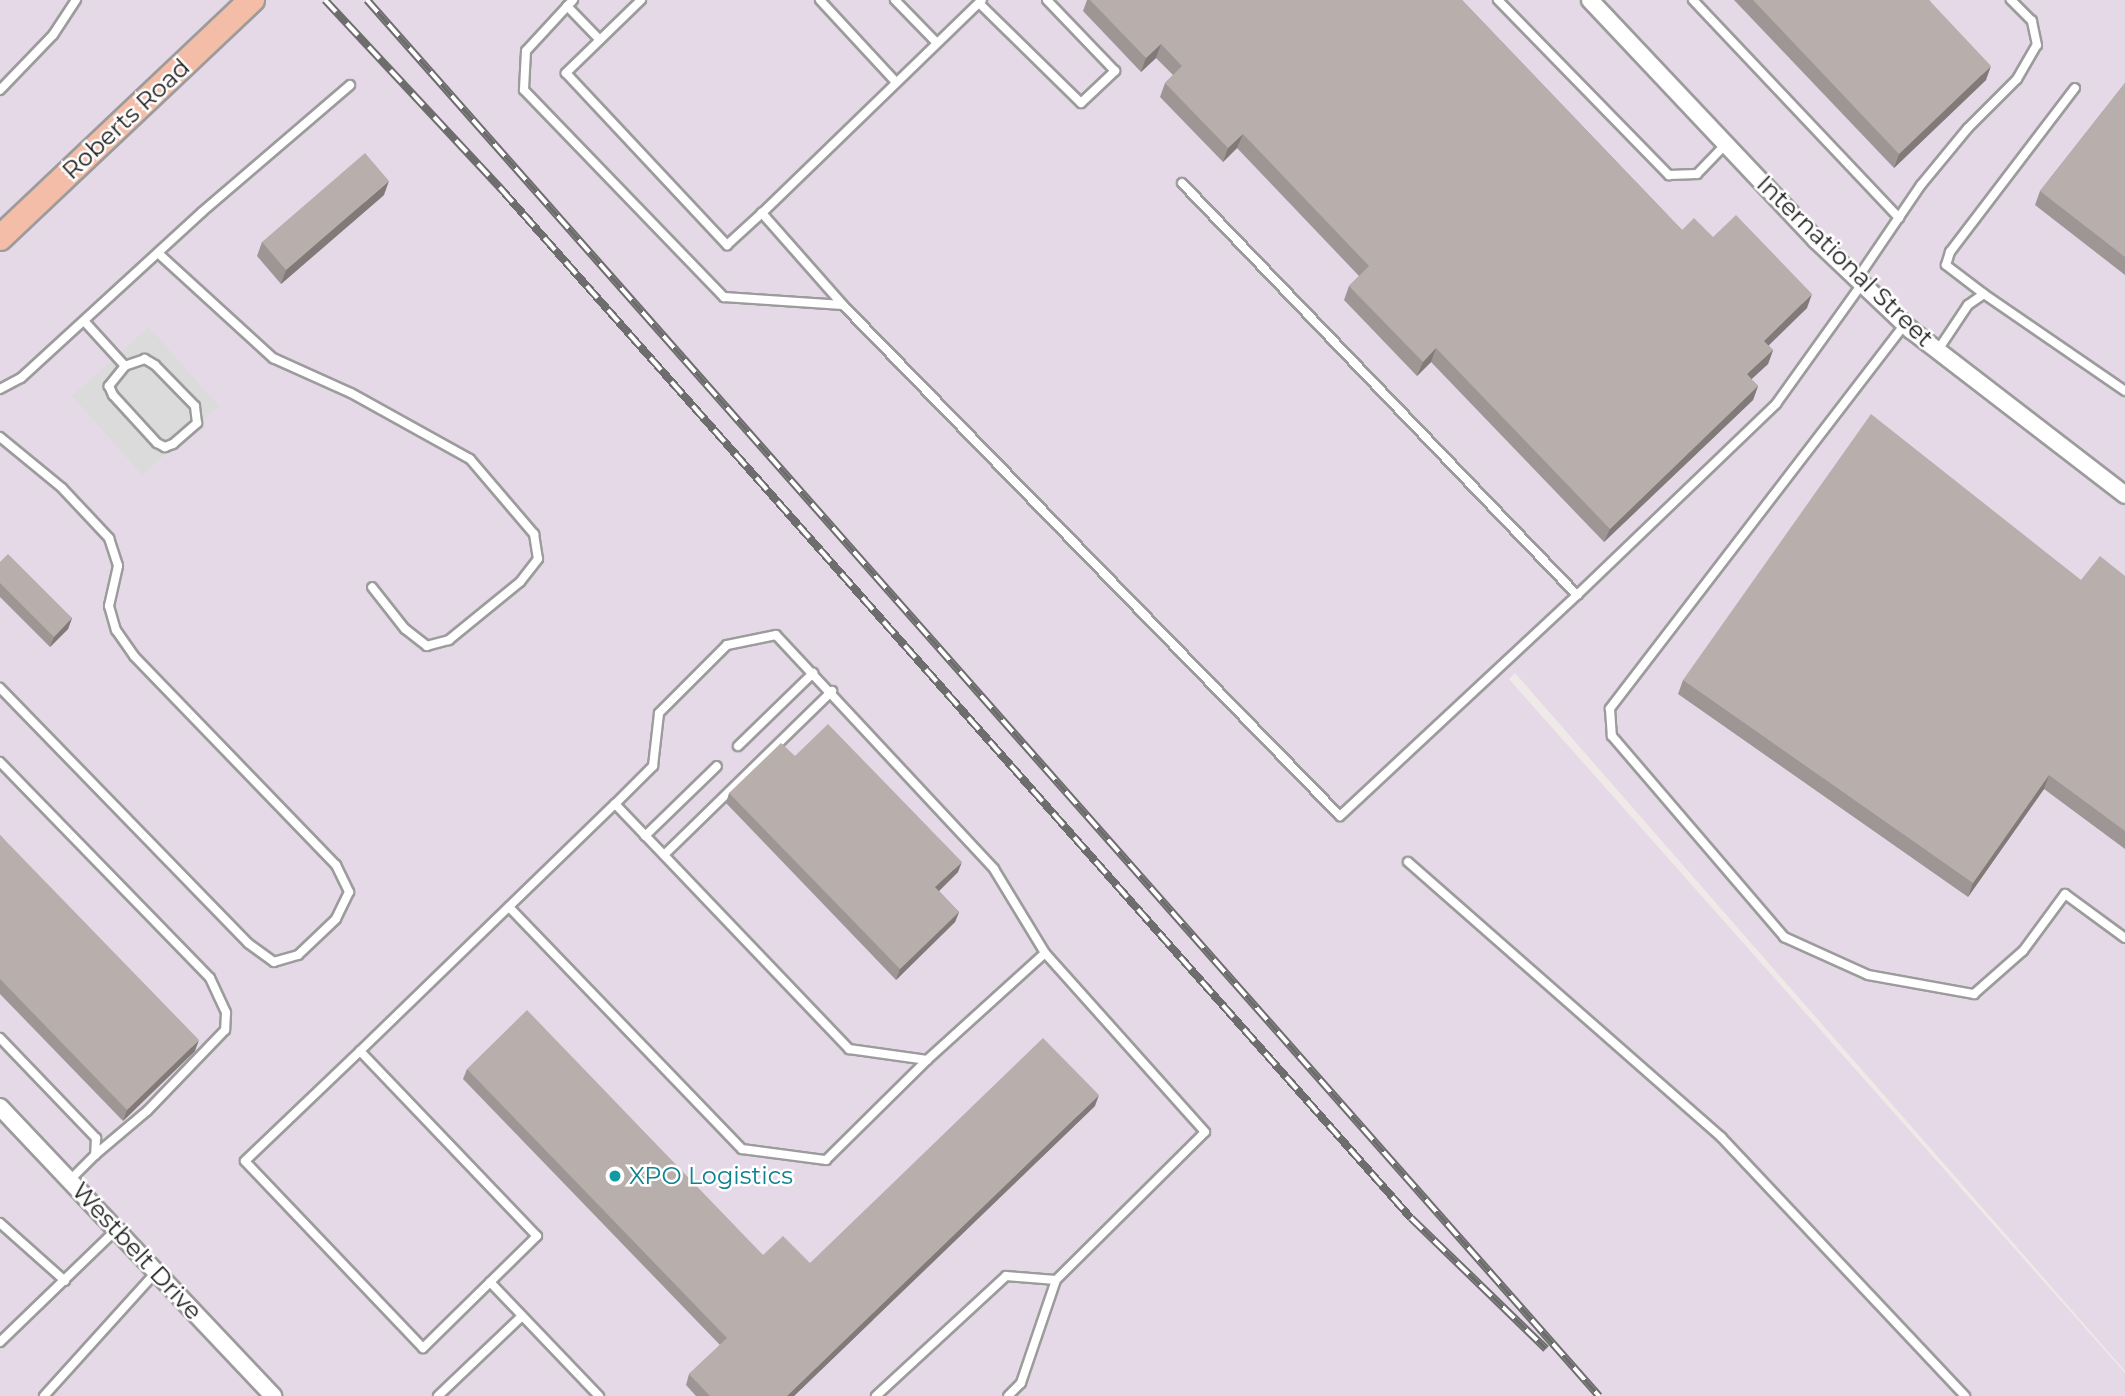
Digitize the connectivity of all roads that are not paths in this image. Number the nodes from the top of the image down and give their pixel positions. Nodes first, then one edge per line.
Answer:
1 (76, 0) edge
2 (641, 0) edge
3 (820, 0) edge
4 (895, 0) edge
5 (1047, 0) edge
6 (1498, 0) edge
7 (1590, 0) edge
8 (1693, 0) edge
9 (2011, 0) edge
10 (251, 1) edge
11 (981, 1) edge
12 (570, 3) edge
13 (600, 40) junction
14 (936, 43) junction
15 (896, 82) junction
16 (350, 85) dead end
17 (2075, 88) dead end
18 (0, 90) edge
19 (1726, 144) junction
20 (1182, 183) dead end
21 (762, 214) junction
22 (1899, 218) junction
23 (0, 238) edge
24 (158, 253) junction
25 (1859, 281) junction
26 (1984, 294) junction
27 (844, 305) junction
28 (85, 322) junction
29 (1905, 324) junction
30 (1938, 351) junction
31 (125, 366) junction
32 (0, 389) edge
33 (2125, 391) edge
34 (0, 437) edge
35 (2125, 495) edge
36 (372, 587) dead end
37 (1577, 595) junction
38 (813, 673) junction
39 (0, 688) edge
40 (832, 691) junction
41 (738, 746) dead end
42 (0, 762) edge
43 (718, 766) dead end
44 (615, 804) junction
45 (645, 836) junction
46 (664, 856) junction
47 (1408, 862) dead end
48 (509, 907) junction
49 (2125, 938) edge
50 (1045, 953) junction
51 (0, 1038) edge
52 (360, 1051) junction
53 (927, 1060) junction
54 (0, 1107) edge
55 (95, 1155) junction
56 (69, 1180) junction
57 (0, 1223) edge
58 (116, 1230) junction
59 (156, 1272) junction
60 (1056, 1280) junction
61 (65, 1281) junction
62 (490, 1282) junction
63 (522, 1316) junction
64 (0, 1342) edge
65 (44, 1396) edge
66 (273, 1396) edge
67 (438, 1396) edge
68 (599, 1396) edge
69 (876, 1396) edge
70 (1007, 1396) edge
71 (1965, 1396) edge

1 - 18 lane
2 - 13 lane
3 - 15 lane
4 - 14 lane
5 - 11 lane
6 - 19 lane
7 - 19 street, International Street
8 - 22 lane
9 - 22 lane
10 - 23 main road, Roberts Road
11 - 14 lane
12 - 13 lane
12 - 27 lane
13 - 21 lane
14 - 15 lane
15 - 21 lane
16 - 24 lane
17 - 26 lane
19 - 25 street, International Street
20 - 37 lane
21 - 27 lane
22 - 25 lane
24 - 28 lane
24 - 36 lane
25 - 29 street, International Street
25 - 37 lane
26 - 30 lane
26 - 33 lane
27 - 37 lane
28 - 31 lane
28 - 32 lane
29 - 30 street, International Street
29 - 49 lane
30 - 35 street, International Street
31 - 31 lane
34 - 39 lane
38 - 40 lane
38 - 41 lane
38 - 44 lane
40 - 46 lane
40 - 50 lane
42 - 55 lane
43 - 45 lane
44 - 45 lane
44 - 48 lane
45 - 46 lane
46 - 53 lane
47 - 71 lane
48 - 52 lane
48 - 53 lane
50 - 53 lane
50 - 60 lane
51 - 55 lane
52 - 62 lane
52 - 62 lane
54 - 56 street, Westbelt Drive
55 - 56 lane
56 - 58 street, Westbelt Drive
57 - 61 lane
58 - 59 street, Westbelt Drive
58 - 61 lane
59 - 65 lane
59 - 66 street, Westbelt Drive
60 - 69 lane
60 - 70 lane
61 - 64 lane
62 - 63 lane
63 - 67 lane
63 - 68 lane

